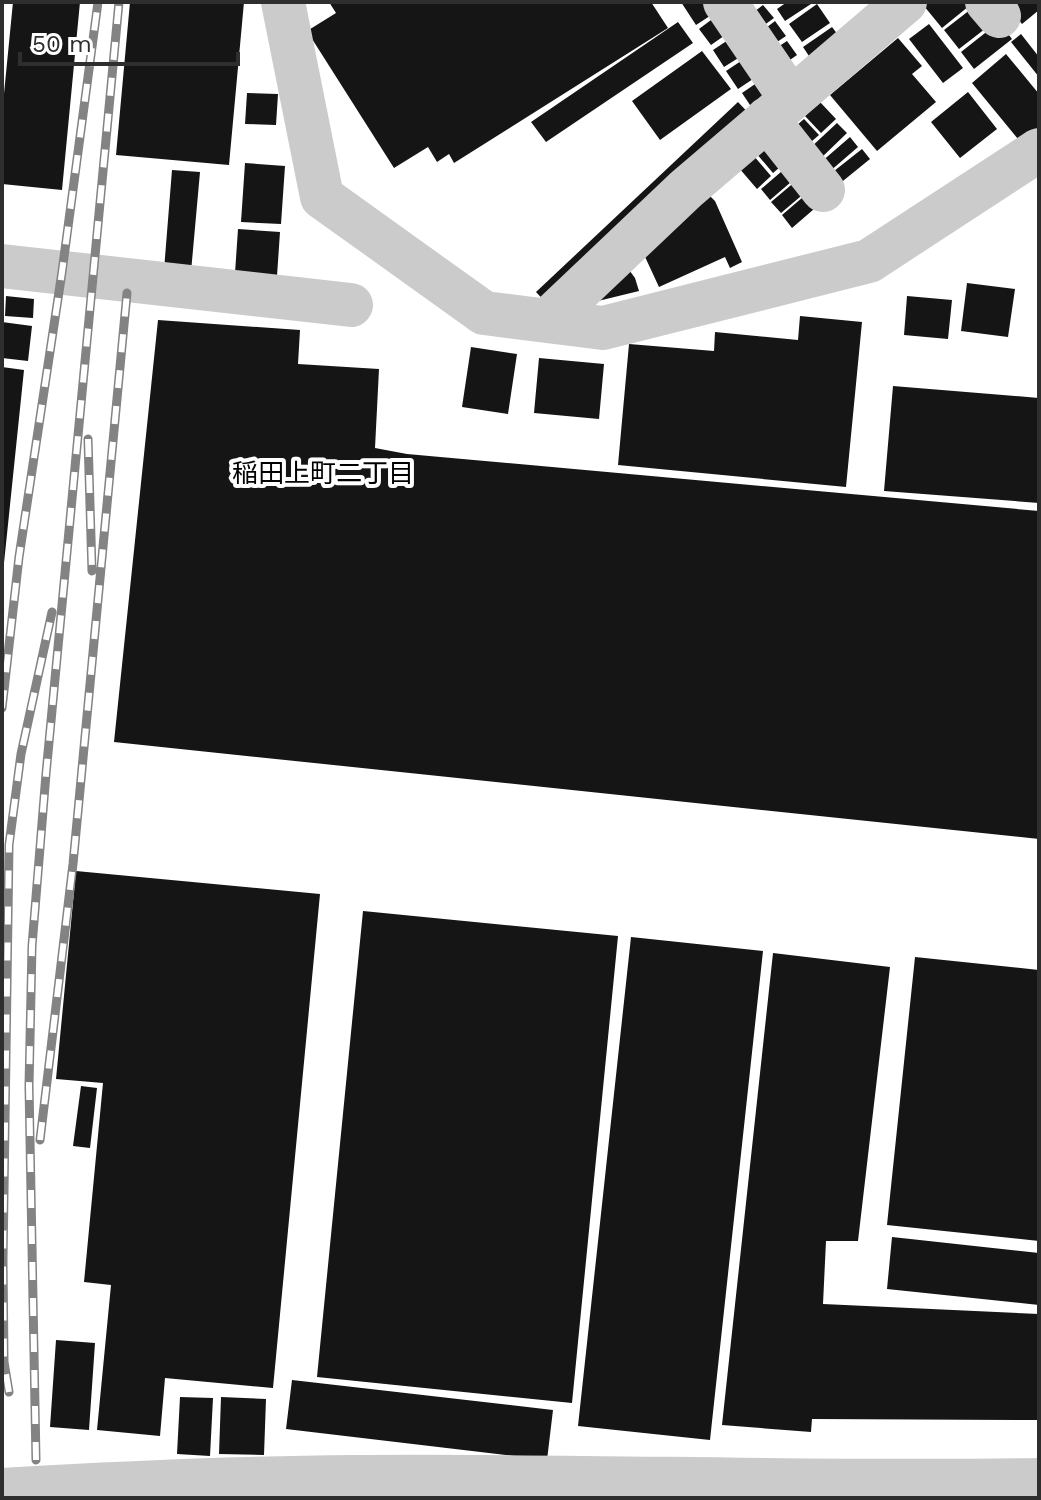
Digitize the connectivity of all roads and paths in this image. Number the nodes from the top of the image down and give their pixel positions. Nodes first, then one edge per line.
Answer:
1 (283, 2) edge
2 (725, 2) edge
3 (905, 2) edge
4 (861, 17) edge
5 (779, 109) junction
6 (1039, 150) edge
7 (823, 190) dead end
8 (2, 266) edge
9 (351, 305) dead end
10 (549, 319) junction
11 (1039, 1480) edge
12 (2, 1490) edge
13 (52, 1492) edge

1 - 10 street
2 - 5 street
3 - 4 street
4 - 5 street
5 - 7 street
5 - 10 street
6 - 10 street
8 - 9 street
11 - 13 street
12 - 13 street

